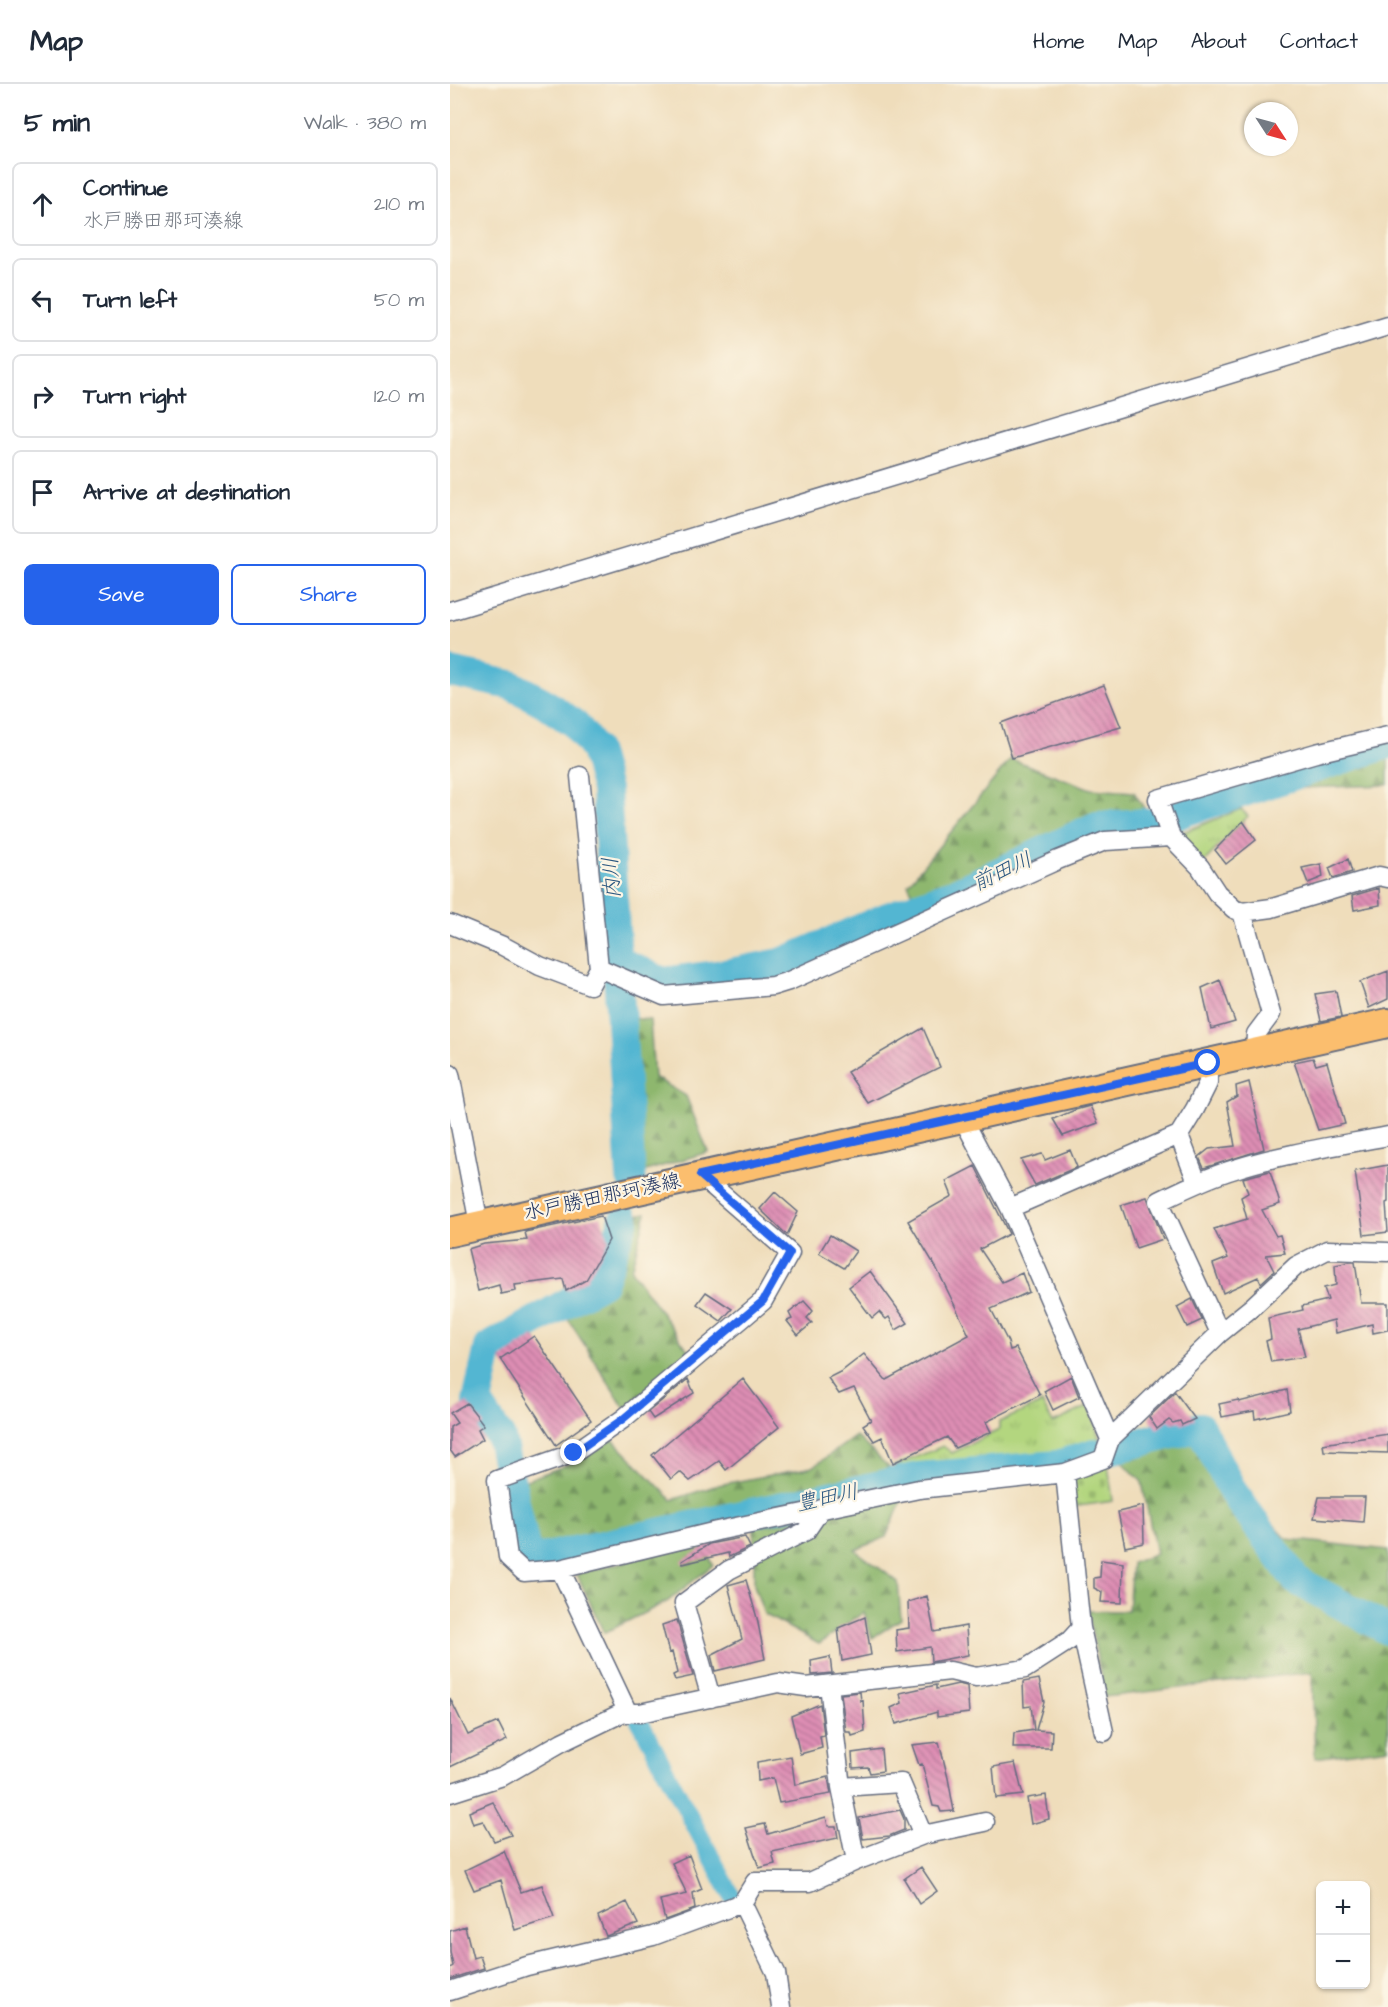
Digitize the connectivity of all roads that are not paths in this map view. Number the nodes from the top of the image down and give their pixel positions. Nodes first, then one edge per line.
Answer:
1 (1388, 326) edge
2 (450, 611) edge
3 (1388, 736) edge
4 (580, 776) dead end
5 (1172, 837) junction
6 (1388, 878) edge
7 (1242, 912) junction
8 (450, 924) edge
9 (604, 970) junction
10 (1388, 1023) edge
11 (1255, 1052) junction
12 (1208, 1063) junction
13 (450, 1074) edge
14 (962, 1117) junction
15 (1179, 1135) junction
16 (1388, 1136) edge
17 (700, 1175) junction
18 (1197, 1182) junction
19 (1010, 1208) junction
20 (479, 1224) junction
21 (450, 1232) edge
22 (1388, 1252) edge
23 (1220, 1333) junction
24 (1110, 1439) junction
25 (1065, 1473) junction
26 (821, 1509) junction
27 (560, 1569) junction
28 (1081, 1628) junction
29 (829, 1685) junction
30 (711, 1698) junction
31 (628, 1713) junction
32 (1104, 1732) dead end
33 (841, 1787) junction
34 (450, 1793) edge
35 (985, 1822) dead end
36 (923, 1835) junction
37 (855, 1861) junction
38 (742, 1902) junction
39 (450, 1991) edge
40 (782, 2007) edge

1 - 2 street
3 - 5 street
4 - 9 street
5 - 7 street
5 - 9 street
6 - 7 street
7 - 11 street
8 - 9 street
10 - 11 main road, 水戸勝田那珂湊線
11 - 12 main road, 水戸勝田那珂湊線
12 - 14 main road, 水戸勝田那珂湊線
12 - 15 street
13 - 20 street
14 - 17 main road, 水戸勝田那珂湊線
14 - 19 street
15 - 18 street
15 - 19 street
16 - 18 street
17 - 20 main road, 水戸勝田那珂湊線
17 - 27 street
18 - 23 street
19 - 24 street
20 - 21 main road, 水戸勝田那珂湊線
22 - 23 street
23 - 24 street
24 - 25 street
25 - 26 street
25 - 28 street
26 - 27 street
26 - 30 street
27 - 31 street
28 - 29 street
28 - 32 street
29 - 30 street
29 - 33 street
30 - 31 street
31 - 34 street
33 - 36 street
33 - 37 street
35 - 36 street
36 - 37 street
37 - 38 street
38 - 39 street
38 - 40 street

